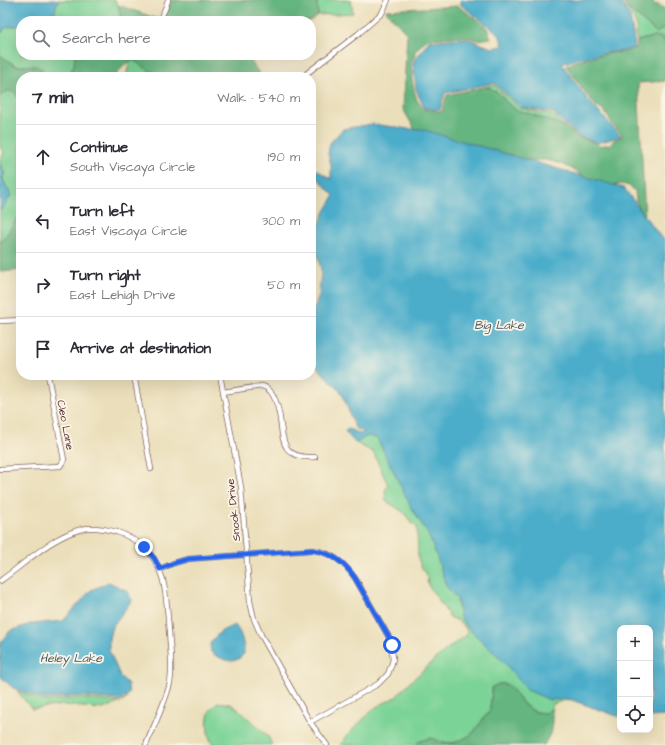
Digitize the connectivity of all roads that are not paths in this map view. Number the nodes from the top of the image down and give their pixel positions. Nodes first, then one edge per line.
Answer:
1 (168, 0) edge
2 (388, 0) edge
3 (162, 16) edge
4 (309, 72) edge
5 (16, 320) edge
6 (0, 322) edge
7 (49, 380) edge
8 (135, 380) edge
9 (221, 380) edge
10 (223, 392) junction
11 (315, 457) dead end
12 (0, 469) edge
13 (151, 469) dead end
14 (247, 554) junction
15 (160, 569) junction
16 (0, 581) edge
17 (310, 722) junction
18 (146, 745) edge
19 (327, 745) edge

1 - 3 street
2 - 4 street
5 - 6 street
7 - 12 street, Cleo Lane
8 - 13 street
9 - 10 street, Snook Drive
10 - 11 street
10 - 14 street, Snook Drive
14 - 15 street
14 - 17 street, Snook Drive
14 - 17 street
15 - 16 street
15 - 18 street
17 - 19 street, Snook Drive

